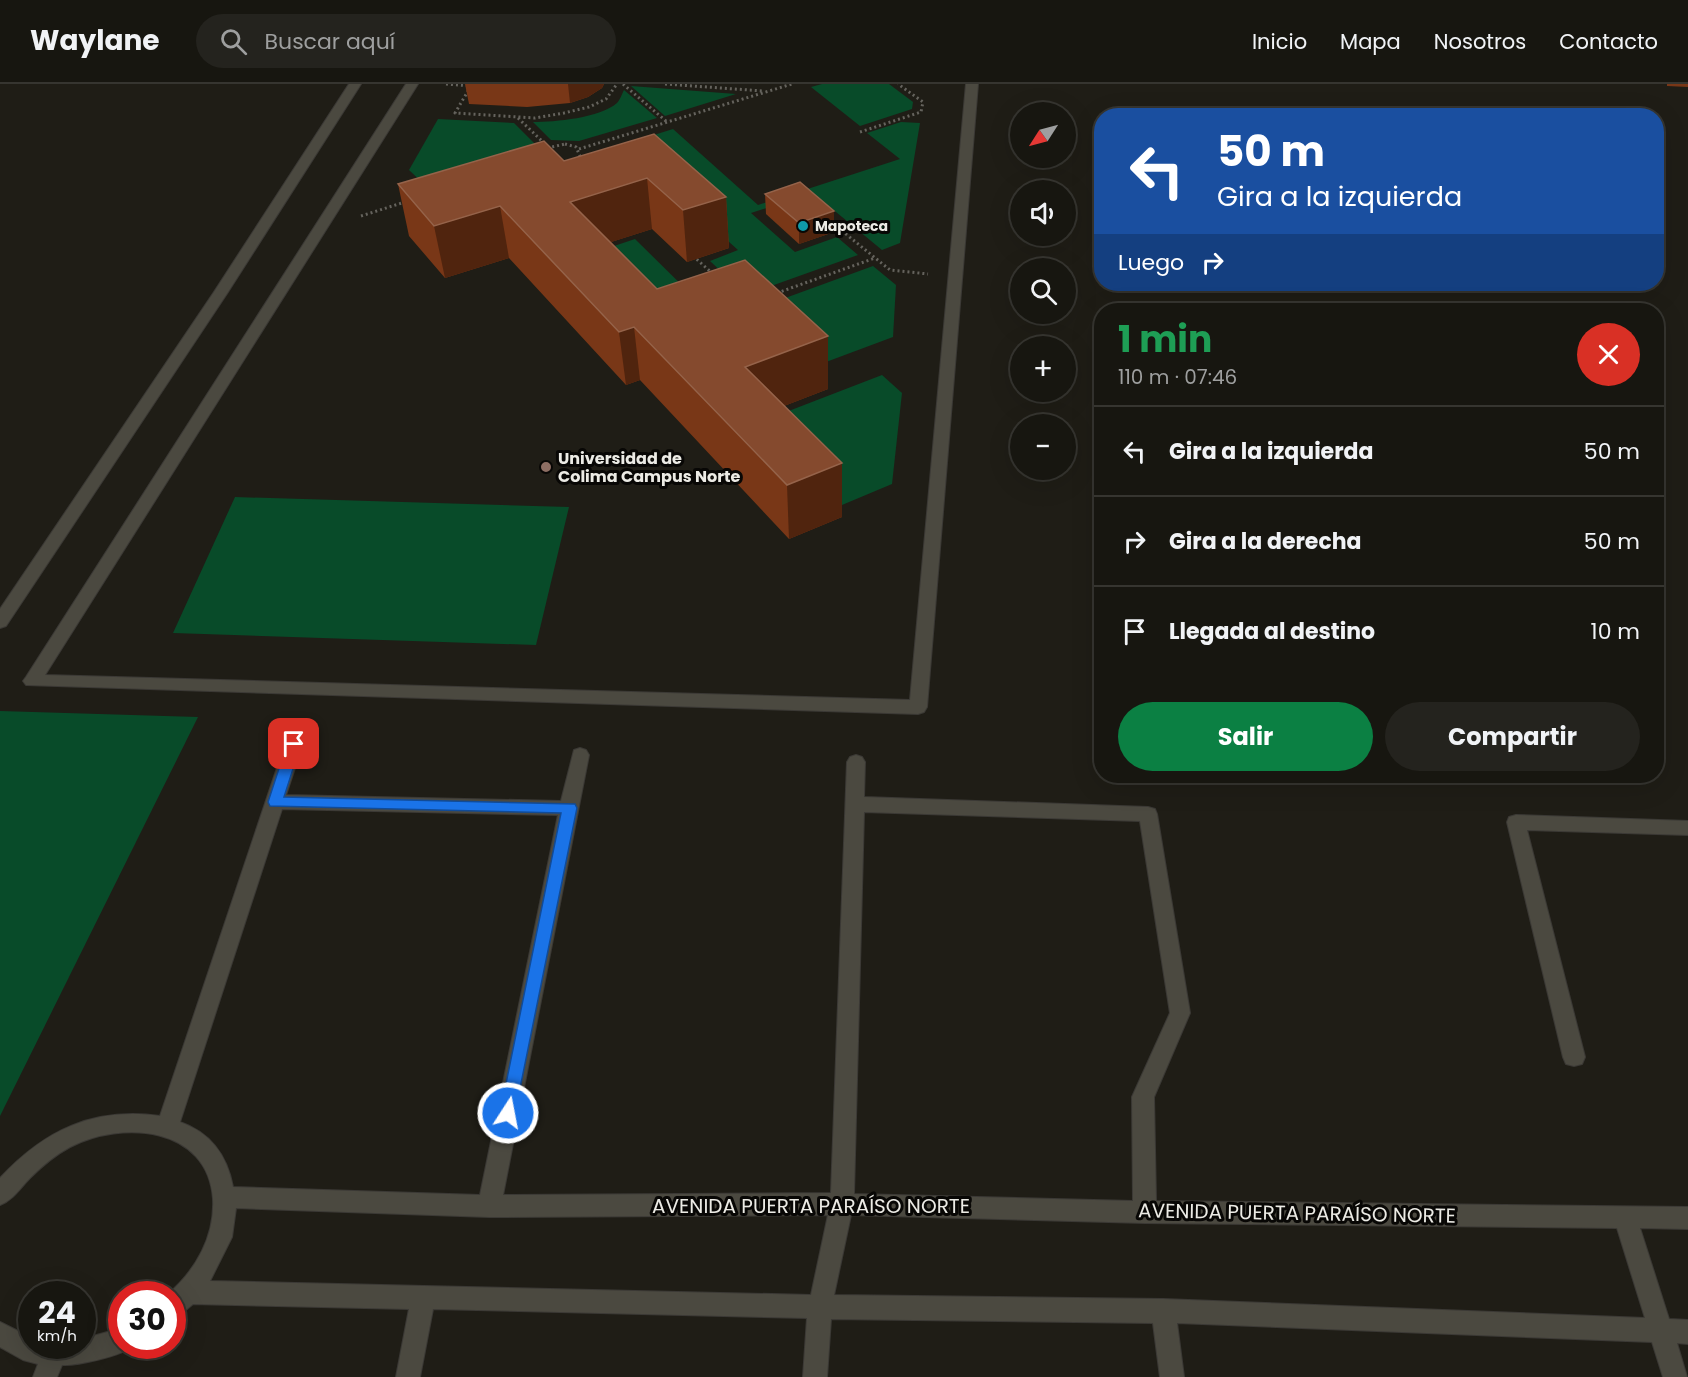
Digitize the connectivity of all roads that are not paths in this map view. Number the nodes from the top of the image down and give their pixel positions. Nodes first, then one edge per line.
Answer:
1 (355, 84) edge
2 (412, 84) edge
3 (972, 84) edge
4 (0, 622) edge
5 (294, 744) dead end
6 (580, 755) dead end
7 (856, 762) dead end
8 (275, 802) junction
9 (855, 804) junction
10 (570, 808) junction
11 (1688, 828) edge
12 (1575, 1057) dead end
13 (167, 1127) junction
14 (0, 1194) edge
15 (224, 1197) junction
16 (842, 1204) junction
17 (489, 1206) junction
18 (1145, 1212) junction
19 (1625, 1217) junction
20 (1688, 1218) edge
21 (186, 1293) edge
22 (423, 1297) junction
23 (186, 1300) edge
24 (820, 1307) junction
25 (1163, 1311) junction
26 (1660, 1331) junction
27 (1688, 1332) edge
28 (0, 1334) edge
29 (18, 1344) edge
30 (52, 1359) edge
31 (45, 1377) edge
32 (408, 1377) edge
33 (815, 1377) edge
34 (1172, 1377) edge
35 (1675, 1377) edge

1 - 4 street
2 - 3 street
5 - 8 street
6 - 10 street
7 - 9 street
8 - 10 street
8 - 13 street
9 - 16 street
9 - 18 street
10 - 17 street
11 - 12 street
13 - 14 street
13 - 15 street
15 - 17 street, AVENIDA PUERTA PARAÍSO NORTE
15 - 21 street
16 - 17 street, AVENIDA PUERTA PARAÍSO NORTE
16 - 18 street, AVENIDA PUERTA PARAÍSO NORTE
16 - 24 street
18 - 19 street, AVENIDA PUERTA PARAÍSO NORTE
19 - 20 street, AVENIDA PUERTA PARAÍSO NORTE
19 - 26 street
22 - 23 street
22 - 24 street
22 - 32 street
24 - 25 street
24 - 33 street
25 - 26 street
25 - 34 street
26 - 27 street
26 - 35 street
28 - 29 street
30 - 31 street

